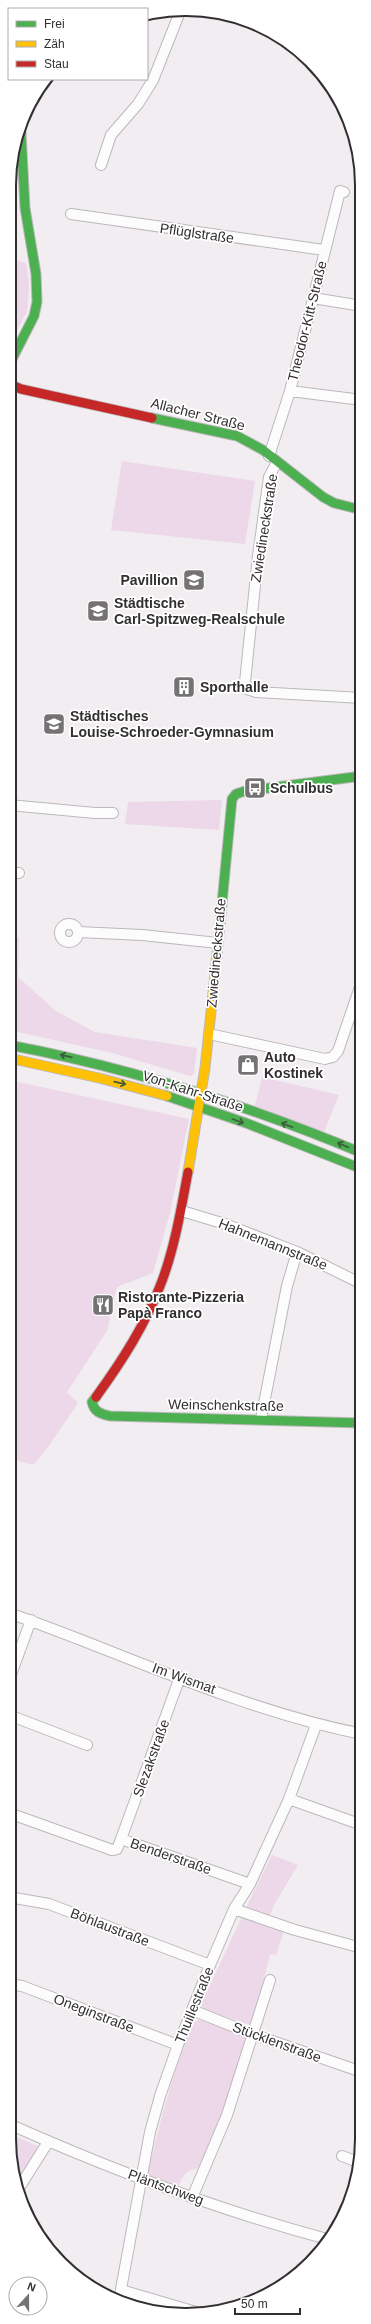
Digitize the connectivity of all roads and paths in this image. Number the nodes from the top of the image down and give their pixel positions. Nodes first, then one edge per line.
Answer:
1 (178, 16) edge
2 (22, 143) edge
3 (101, 165) dead end
4 (344, 192) dead end
5 (71, 214) dead end
6 (324, 250) junction
7 (313, 298) junction
8 (355, 305) edge
9 (16, 351) edge
10 (16, 387) edge
11 (290, 391) junction
12 (355, 399) edge
13 (273, 459) junction
14 (355, 508) edge
15 (355, 698) edge
16 (355, 777) edge
17 (16, 806) edge
18 (112, 813) dead end
19 (78, 932) dead end
20 (218, 943) junction
21 (355, 1001) edge
22 (209, 1034) junction
23 (16, 1046) edge
24 (16, 1060) edge
25 (202, 1093) junction
26 (201, 1107) junction
27 (355, 1150) edge
28 (355, 1166) edge
29 (182, 1211) junction
30 (297, 1252) junction
31 (355, 1281) edge
32 (93, 1408) joint
33 (261, 1419) junction
34 (355, 1423) edge
35 (16, 1615) edge
36 (31, 1620) junction
37 (16, 1661) edge
38 (180, 1677) junction
39 (16, 1718) edge
40 (316, 1725) junction
41 (355, 1733) edge
42 (87, 1745) dead end
43 (289, 1799) junction
44 (16, 1816) edge
45 (355, 1823) edge
46 (121, 1839) junction
47 (250, 1884) junction
48 (16, 1898) edge
49 (234, 1910) junction
50 (355, 1946) edge
51 (210, 1965) junction
52 (270, 1980) dead end
53 (16, 1985) edge
54 (192, 2010) junction
55 (252, 2034) junction
56 (178, 2044) junction
57 (355, 2070) edge
58 (16, 2128) edge
59 (48, 2142) junction
60 (342, 2156) dead end
61 (354, 2161) edge
62 (141, 2178) junction
63 (22, 2183) edge
64 (192, 2198) junction
65 (323, 2238) edge
66 (120, 2295) edge
67 (122, 2296) edge
68 (178, 2308) edge

1 - 3 street
2 - 9 street
4 - 6 street, Theodor-Kitt-Straße
5 - 6 street, Pflüglstraße
6 - 7 street, Theodor-Kitt-Straße
7 - 8 street
7 - 11 street, Theodor-Kitt-Straße
10 - 13 street, Allacher Straße
11 - 12 street
11 - 13 street, Theodor-Kitt-Straße
13 - 14 street, Allacher Straße
13 - 15 street, Zwiedineckstraße
16 - 20 street, Zwiedineckstraße
17 - 18 street
19 - 20 street
20 - 22 street, Zwiedineckstraße
21 - 22 street
22 - 25 street, Zwiedineckstraße
25 -> 23 street, Von-Kahr-Straße
24 -> 26 street, Von-Kahr-Straße
25 - 26 street, Zwiedineckstraße
27 -> 25 street, Von-Kahr-Straße
26 -> 28 street, Von-Kahr-Straße
26 - 29 street, Zwiedineckstraße
29 - 30 street, Hahnemannstraße
29 - 32 street, Zwiedineckstraße
30 - 31 street, Hahnemannstraße
30 - 33 street
32 - 33 street, Weinschenkstraße
33 - 34 street, Weinschenkstraße
35 - 36 street, Im Wismat
36 - 37 street
36 - 38 street, Im Wismat
38 - 40 street, Im Wismat
38 - 46 street, Slezakstraße
39 - 42 street
40 - 41 street, Im Wismat
40 - 43 street, Thuillestraße
43 - 45 street
43 - 47 street, Thuillestraße
44 - 46 street, Benderstraße
46 - 47 street, Benderstraße
47 - 49 street, Thuillestraße
48 - 51 street, Böhlaustraße
49 - 50 street
49 - 51 street, Thuillestraße
51 - 54 street, Thuillestraße
52 - 55 street
53 - 56 street, Oneginstraße
54 - 55 street, Stücklenstraße
54 - 56 street, Thuillestraße
55 - 57 street, Stücklenstraße
55 - 64 street
56 - 62 street, Thuillestraße
58 - 59 street, Pläntschweg
59 - 62 street, Pläntschweg
59 - 63 street
60 - 61 street
62 - 64 street, Pläntschweg
62 - 66 street, Thuillestraße
64 - 65 street, Pläntschweg
67 - 68 street

